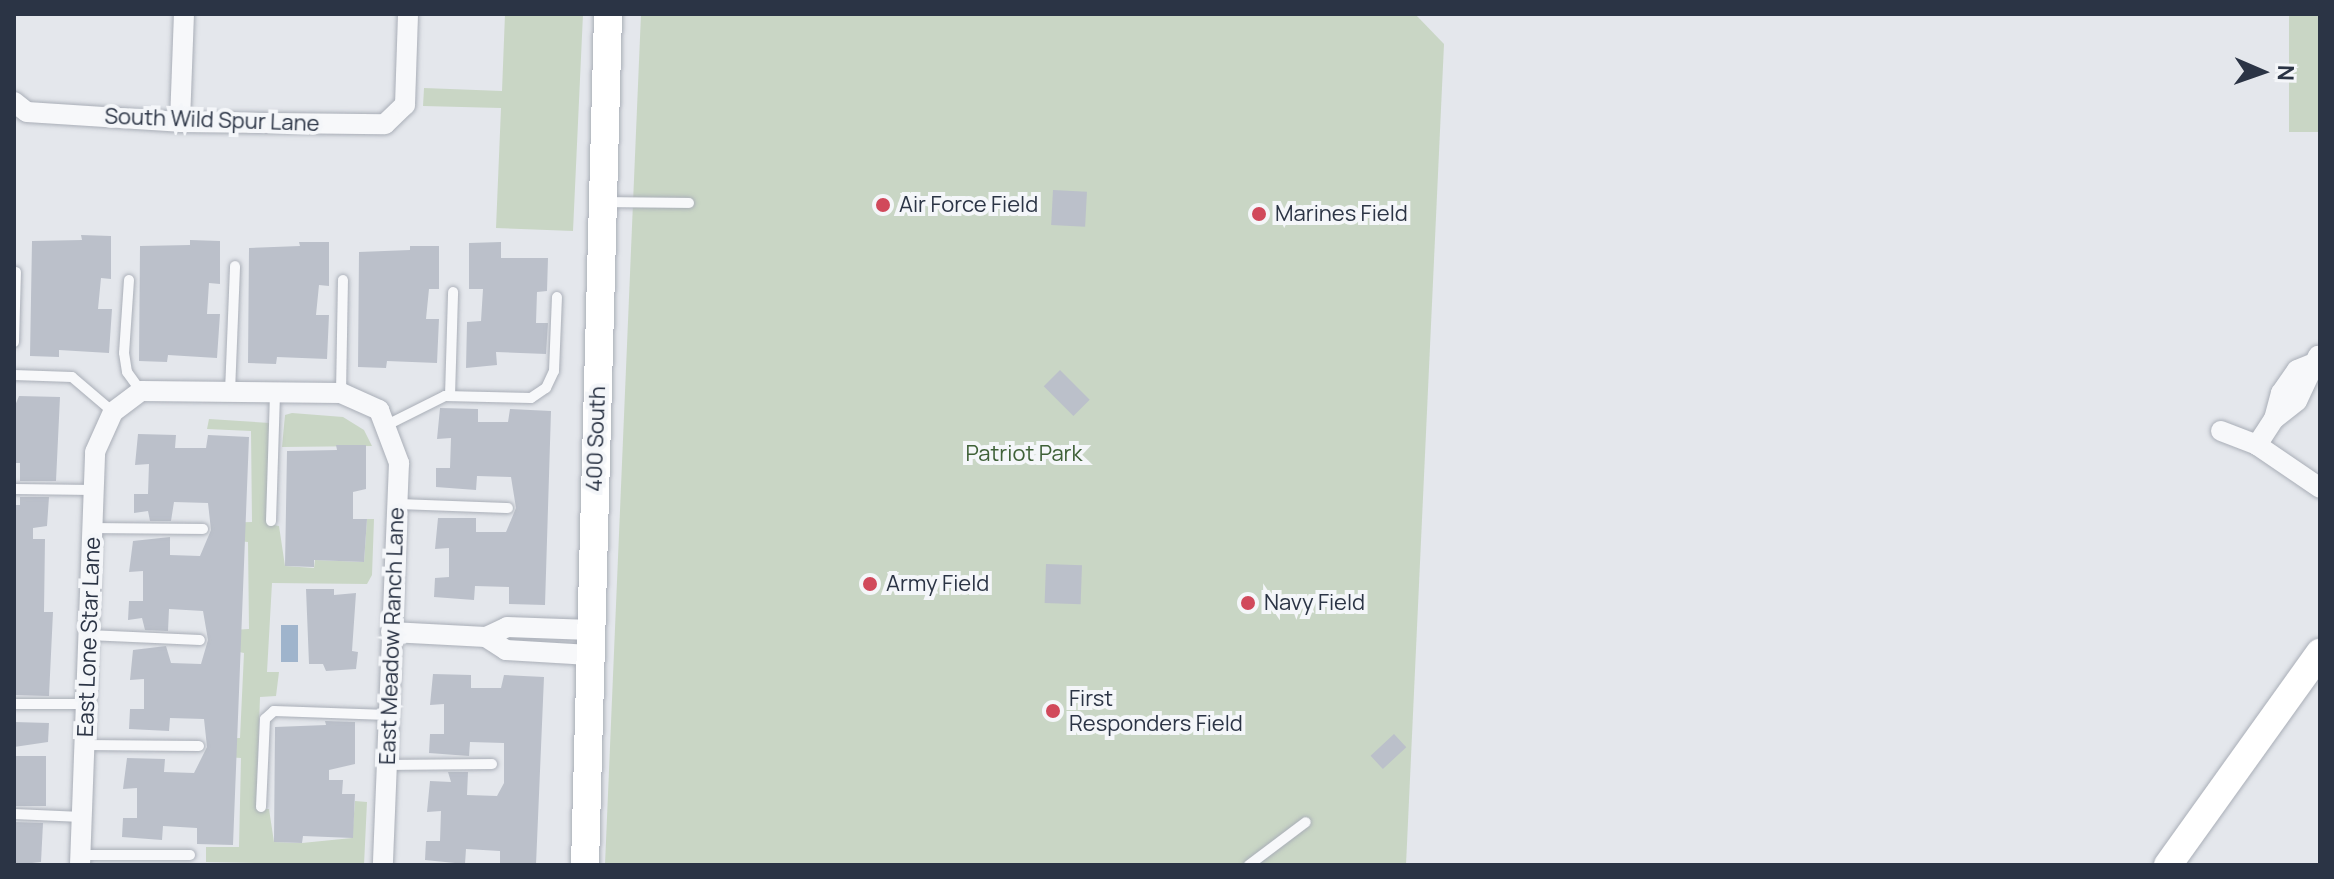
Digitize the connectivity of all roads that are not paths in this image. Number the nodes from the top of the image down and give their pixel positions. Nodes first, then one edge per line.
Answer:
1 (184, 14) edge
2 (408, 14) edge
3 (608, 14) edge
4 (14, 102) edge
5 (180, 122) junction
6 (603, 202) junction
7 (689, 203) dead end
8 (235, 266) dead end
9 (16, 272) edge
10 (129, 280) dead end
11 (343, 280) dead end
12 (453, 292) dead end
13 (557, 297) dead end
14 (14, 342) edge
15 (2316, 358) edge
16 (14, 375) edge
17 (141, 391) junction
18 (230, 392) junction
19 (275, 392) junction
20 (341, 393) junction
21 (450, 396) junction
22 (113, 412) junction
23 (382, 418) junction
24 (2221, 431) dead end
25 (2257, 445) junction
26 (2320, 488) edge
27 (14, 489) edge
28 (93, 490) junction
29 (397, 504) junction
30 (508, 508) dead end
31 (271, 521) dead end
32 (92, 528) junction
33 (203, 529) dead end
34 (391, 632) junction
35 (88, 635) junction
36 (200, 640) dead end
37 (591, 642) junction
38 (2320, 653) edge
39 (14, 704) edge
40 (86, 704) junction
41 (388, 715) junction
42 (86, 745) junction
43 (199, 746) dead end
44 (492, 764) dead end
45 (387, 765) junction
46 (261, 807) dead end
47 (14, 814) edge
48 (82, 817) junction
49 (1306, 822) dead end
50 (190, 855) dead end
51 (80, 860) edge
52 (383, 865) edge
53 (585, 865) edge
54 (1249, 865) edge
55 (2168, 865) edge

1 - 5 street
2 - 5 street, South Wild Spur Lane
3 - 6 street, 400 South
4 - 5 street, South Wild Spur Lane
6 - 7 lane
6 - 37 street, 400 South
8 - 18 lane
9 - 14 lane
10 - 17 lane
11 - 20 lane
12 - 21 lane
13 - 21 lane
15 - 25 street
16 - 22 lane
17 - 18 street
17 - 22 street
18 - 19 street
19 - 20 street
19 - 31 lane
20 - 23 street
21 - 23 lane
22 - 28 street, East Lone Star Lane
23 - 29 street, East Meadow Ranch Lane
24 - 25 street
25 - 26 street
27 - 28 lane
28 - 32 street, East Lone Star Lane
29 - 30 lane
29 - 34 street, East Meadow Ranch Lane
32 - 33 lane
32 - 35 street, East Lone Star Lane
34 - 37 street
34 - 41 street, East Meadow Ranch Lane
35 - 36 lane
35 - 40 street, East Lone Star Lane
37 - 53 street, 400 South
38 - 55 street
39 - 40 lane
40 - 42 street, East Lone Star Lane
41 - 45 street, East Meadow Ranch Lane
41 - 46 lane
42 - 43 lane
42 - 48 street, East Lone Star Lane
44 - 45 lane
45 - 52 street, East Meadow Ranch Lane
47 - 48 lane
48 - 51 street, East Lone Star Lane
49 - 54 lane
50 - 51 lane

